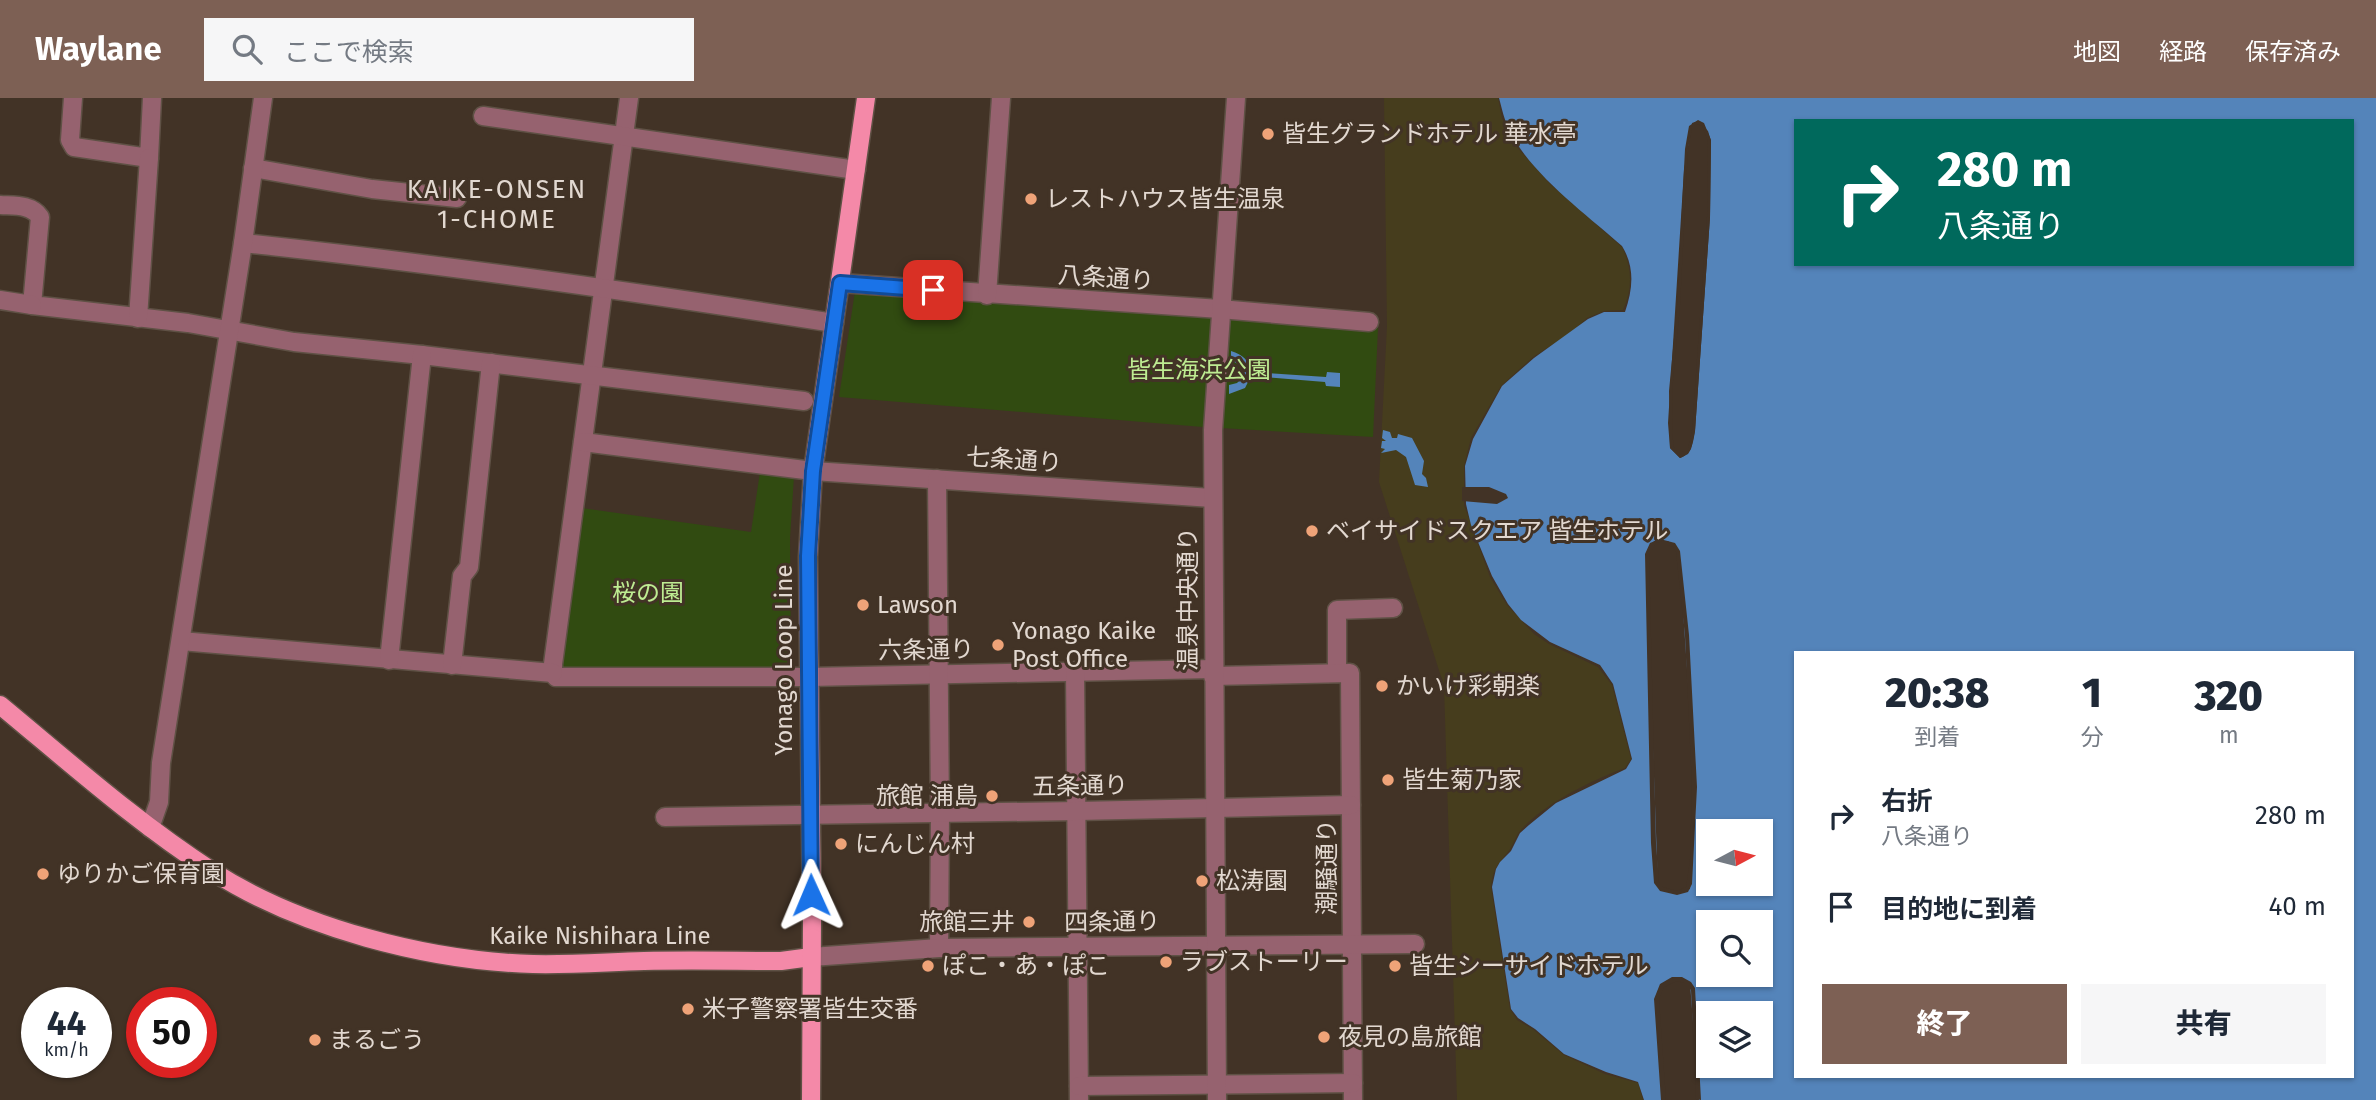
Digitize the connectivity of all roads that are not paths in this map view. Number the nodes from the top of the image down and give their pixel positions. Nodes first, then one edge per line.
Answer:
1 (74, 98) edge
2 (152, 98) edge
3 (263, 98) edge
4 (629, 98) edge
5 (866, 98) edge
6 (1001, 98) edge
7 (1236, 98) edge
8 (483, 117) dead end
9 (623, 137) junction
10 (149, 158) junction
11 (253, 168) junction
12 (856, 170) junction
13 (457, 198) dead end
14 (0, 205) edge
15 (243, 243) junction
16 (840, 283) junction
17 (604, 287) junction
18 (988, 295) junction
19 (0, 300) edge
20 (32, 305) junction
21 (1220, 309) junction
22 (138, 318) junction
23 (1369, 322) dead end
24 (834, 323) junction
25 (229, 330) junction
26 (422, 355) junction
27 (491, 363) junction
28 (591, 375) junction
29 (804, 401) dead end
30 (583, 442) junction
31 (813, 471) junction
32 (937, 479) junction
33 (1212, 498) junction
34 (1393, 608) dead end
35 (181, 641) junction
36 (389, 660) junction
37 (453, 665) junction
38 (1076, 671) junction
39 (553, 673) junction
40 (1213, 673) junction
41 (940, 674) junction
42 (1344, 674) junction
43 (808, 677) junction
44 (0, 705) edge
45 (1351, 805) junction
46 (1214, 807) junction
47 (1078, 811) junction
48 (940, 814) junction
49 (810, 816) junction
50 (665, 817) dead end
51 (150, 828) junction
52 (1352, 944) junction
53 (1415, 944) dead end
54 (1216, 945) junction
55 (1078, 947) junction
56 (939, 948) junction
57 (811, 957) junction
58 (1353, 1091) edge
59 (1217, 1092) edge
60 (1079, 1093) edge
61 (811, 1100) edge

1 - 10 street
2 - 10 street
3 - 11 street
4 - 9 street
5 - 12 main road, Yonago Loop Line
6 - 18 street
7 - 21 street, 温泉中央通り
8 - 9 street
9 - 12 street
9 - 17 street
10 - 22 street
11 - 13 street
11 - 15 street
12 - 16 main road, Yonago Loop Line
14 - 20 street
15 - 17 street
15 - 25 street
16 - 18 street, 八条通り
16 - 24 main road, Yonago Loop Line
17 - 24 street
17 - 28 street
18 - 21 street, 八条通り
19 - 20 street
20 - 22 street
21 - 23 street, 八条通り
21 - 33 street, 温泉中央通り
22 - 25 street
24 - 31 main road, Yonago Loop Line
25 - 26 street
25 - 35 street
26 - 27 street
26 - 36 street
27 - 28 street
27 - 37 street
28 - 29 street
28 - 30 street
30 - 31 street, 七条通り
30 - 39 street
31 - 32 street, 七条通り
31 - 43 main road, Yonago Loop Line
32 - 33 street, 七条通り
32 - 41 street
33 - 40 street, 温泉中央通り
34 - 42 street, 潮騒通り
35 - 36 street, 六条通り
35 - 51 street
36 - 37 street, 六条通り
37 - 39 street, 六条通り
38 - 40 street, 六条通り
38 - 41 street, 六条通り
38 - 47 street
39 - 43 street, 六条通り
40 - 42 street, 六条通り
40 - 46 street, 温泉中央通り
41 - 43 street, 六条通り
41 - 48 street
42 - 45 street, 潮騒通り
43 - 49 main road, Yonago Loop Line
44 - 51 main road, Kaike Nishihara Line
45 - 46 street, 五条通り
45 - 52 street, 潮騒通り
46 - 47 street, 五条通り
46 - 54 street, 温泉中央通り
47 - 48 street, 五条通り
47 - 55 street
48 - 49 street, 五条通り
48 - 56 street
49 - 50 street, 五条通り
49 - 57 main road, Yonago Loop Line
51 - 57 main road, Kaike Nishihara Line
52 - 53 street, 四条通り
52 - 54 street, 四条通り
52 - 58 street, 潮騒通り
54 - 55 street, 四条通り
54 - 59 street, 温泉中央通り
55 - 56 street, 四条通り
55 - 60 street
56 - 57 street, 四条通り
57 - 61 main road, Yonago Loop Line
58 - 59 street
59 - 60 street

